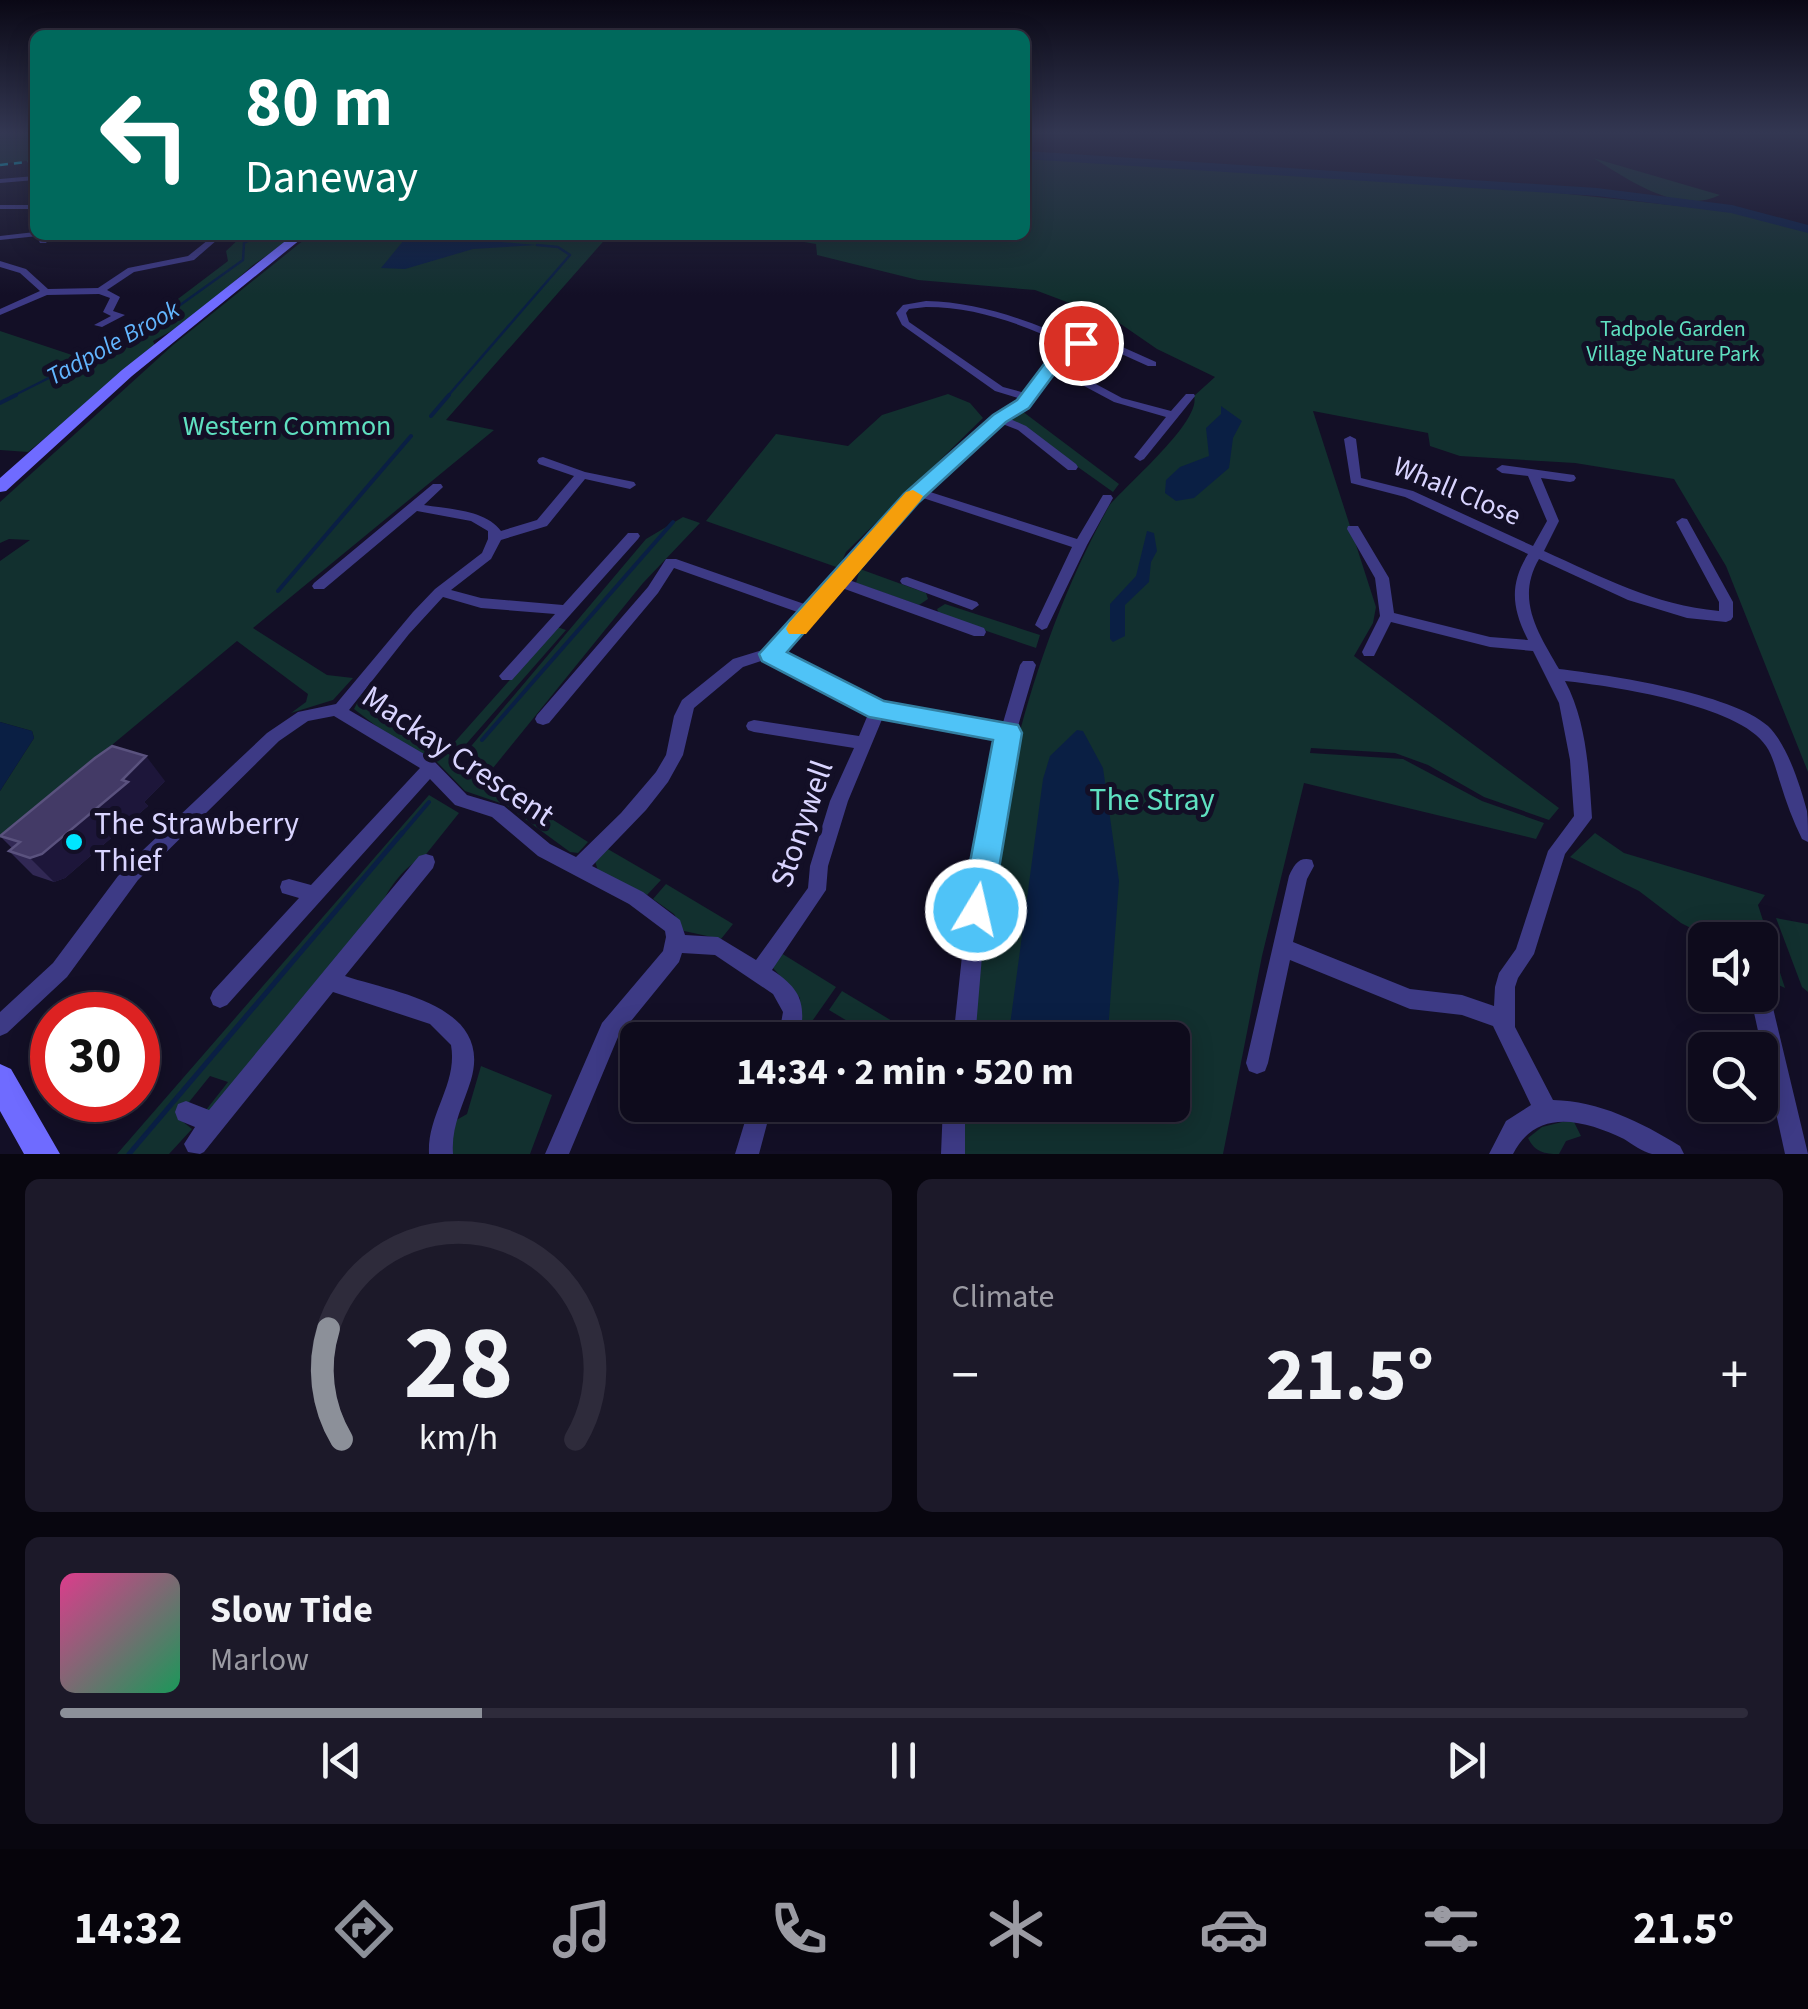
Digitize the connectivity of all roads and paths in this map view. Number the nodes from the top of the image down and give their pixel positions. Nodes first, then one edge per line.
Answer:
1 (0, 207) edge
2 (18, 207) junction
3 (30, 207) edge
4 (0, 218) edge
5 (30, 237) edge
6 (0, 238) edge
7 (213, 240) edge
8 (294, 240) edge
9 (0, 264) edge
10 (13, 267) junction
11 (0, 272) edge
12 (100, 291) junction
13 (46, 292) junction
14 (0, 312) edge
15 (100, 325) dead end
16 (1075, 345) junction
17 (1152, 364) dead end
18 (1050, 370) junction
19 (1190, 396) dead end
20 (1026, 397) junction
21 (1173, 415) junction
22 (999, 418) junction
23 (1350, 439) dead end
24 (1140, 457) dead end
25 (544, 461) dead end
26 (1072, 467) dead end
27 (1502, 470) dead end
28 (1534, 474) junction
29 (582, 475) junction
30 (1336, 478) dead end
31 (1570, 478) dead end
32 (1355, 480) junction
33 (630, 484) dead end
34 (437, 486) dead end
35 (0, 487) edge
36 (918, 492) junction
37 (1107, 498) dead end
38 (414, 507) junction
39 (1682, 522) dead end
40 (1352, 530) dead end
41 (633, 536) dead end
42 (496, 538) junction
43 (1080, 546) junction
44 (1538, 554) junction
45 (907, 581) dead end
46 (840, 582) junction
47 (319, 586) dead end
48 (440, 592) junction
49 (940, 594) junction
50 (972, 604) dead end
51 (568, 610) junction
52 (812, 612) junction
53 (925, 613) junction
54 (1387, 616) junction
55 (1042, 625) dead end
56 (979, 632) dead end
57 (1540, 646) junction
58 (1369, 652) dead end
59 (771, 654) junction
60 (1028, 664) dead end
61 (1555, 674) junction
62 (507, 676) dead end
63 (878, 710) junction
64 (340, 711) junction
65 (543, 720) dead end
66 (754, 726) dead end
67 (1008, 733) junction
68 (866, 742) junction
69 (430, 768) junction
70 (1808, 834) edge
71 (426, 862) dead end
72 (1306, 866) dead end
73 (577, 868) junction
74 (289, 886) dead end
75 (314, 894) junction
76 (676, 942) junction
77 (1282, 947) junction
78 (759, 972) junction
79 (329, 981) junction
80 (220, 998) dead end
81 (1764, 1012) edge
82 (1502, 1019) junction
83 (790, 1022) edge
84 (966, 1022) edge
85 (0, 1026) edge
86 (1256, 1063) dead end
87 (0, 1080) edge
88 (186, 1112) dead end
89 (1547, 1112) junction
90 (213, 1122) junction
91 (756, 1122) edge
92 (954, 1122) edge
93 (196, 1144) dead end
94 (43, 1154) edge
95 (441, 1154) edge
96 (557, 1154) edge
97 (747, 1154) edge
98 (953, 1154) edge
99 (1501, 1154) edge
100 (1672, 1154) edge
101 (1797, 1154) edge

1 - 2 street
2 - 3 street
2 - 4 street
5 - 6 street
7 - 12 street
8 - 35 street
9 - 10 street
10 - 11 street
10 - 13 street
12 - 13 street
12 - 15 street
13 - 14 street
16 - 17 street
16 - 18 street
16 - 20 street
18 - 20 street
18 - 21 street
19 - 21 street
20 - 22 street
21 - 24 street
22 - 26 street
22 - 36 street
23 - 32 street, Whall Close
25 - 29 street
27 - 28 street
28 - 31 street
28 - 44 street
29 - 33 street
29 - 42 street
30 - 32 street, Whall Close
32 - 44 street, Whall Close
34 - 38 street
36 - 43 street
36 - 46 street
37 - 43 street
38 - 42 street
38 - 47 street
39 - 44 street, Whall Close
40 - 54 street
41 - 51 street
42 - 48 street
43 - 55 street
44 - 57 street
45 - 49 street
46 - 52 street
46 - 53 street
48 - 51 street
48 - 64 street
49 - 50 street
49 - 53 street
51 - 62 street
52 - 59 street
52 - 65 street
53 - 56 street
54 - 57 street
54 - 58 street
57 - 61 street
59 - 63 street
59 - 73 street
60 - 67 street
61 - 70 street
61 - 82 street
63 - 67 street
63 - 68 street, Stonywell
64 - 69 street, Mackay Crescent
64 - 85 street, Mackay Crescent
66 - 68 street, Stonywell
67 - 84 street
68 - 78 street, Stonywell
69 - 73 street, Mackay Crescent
69 - 75 street
71 - 79 street
72 - 77 street
73 - 76 street, Mackay Crescent
74 - 75 street
75 - 80 street
76 - 78 street
76 - 96 street
77 - 82 street
77 - 86 street
78 - 83 street
79 - 90 street
79 - 95 street
81 - 101 street
82 - 89 street
87 - 94 street
88 - 90 street
89 - 99 street
89 - 100 street
90 - 93 street
91 - 97 street
92 - 98 street

